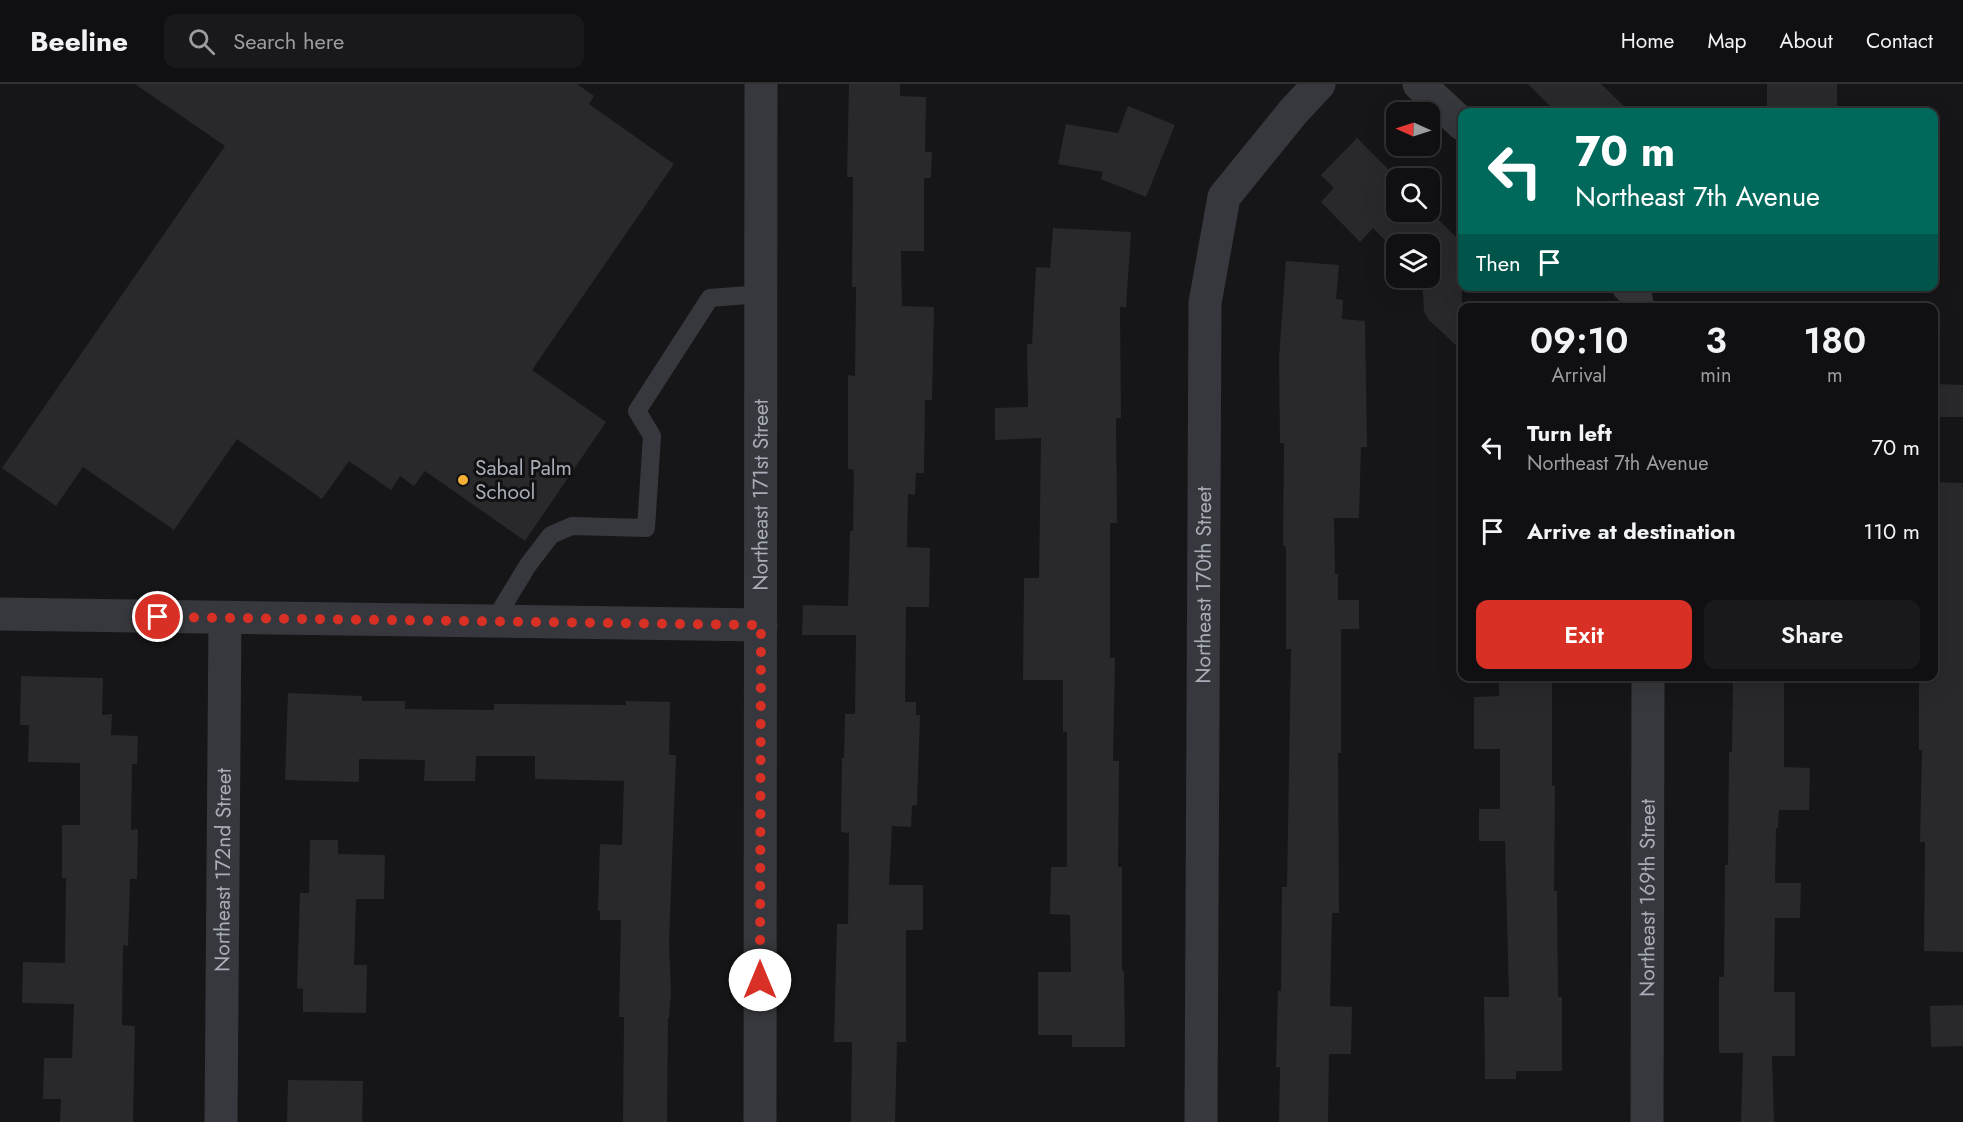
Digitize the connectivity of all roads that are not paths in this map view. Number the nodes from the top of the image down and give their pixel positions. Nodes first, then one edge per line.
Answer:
1 (761, 84) edge
2 (1320, 84) edge
3 (1419, 84) edge
4 (1458, 120) edge
5 (761, 294) junction
6 (0, 614) edge
7 (225, 618) junction
8 (494, 621) junction
9 (761, 625) junction
10 (1648, 681) edge
11 (221, 1122) edge
12 (760, 1122) edge
13 (1201, 1122) edge
14 (1647, 1122) edge

1 - 5 street, Northeast 171st Street
2 - 13 street, Northeast 170th Street
3 - 4 street
5 - 8 lane
5 - 9 street, Northeast 171st Street
6 - 7 street
7 - 8 street
7 - 11 street, Northeast 172nd Street
8 - 9 street
9 - 12 street, Northeast 171st Street
10 - 14 street, Northeast 169th Street

